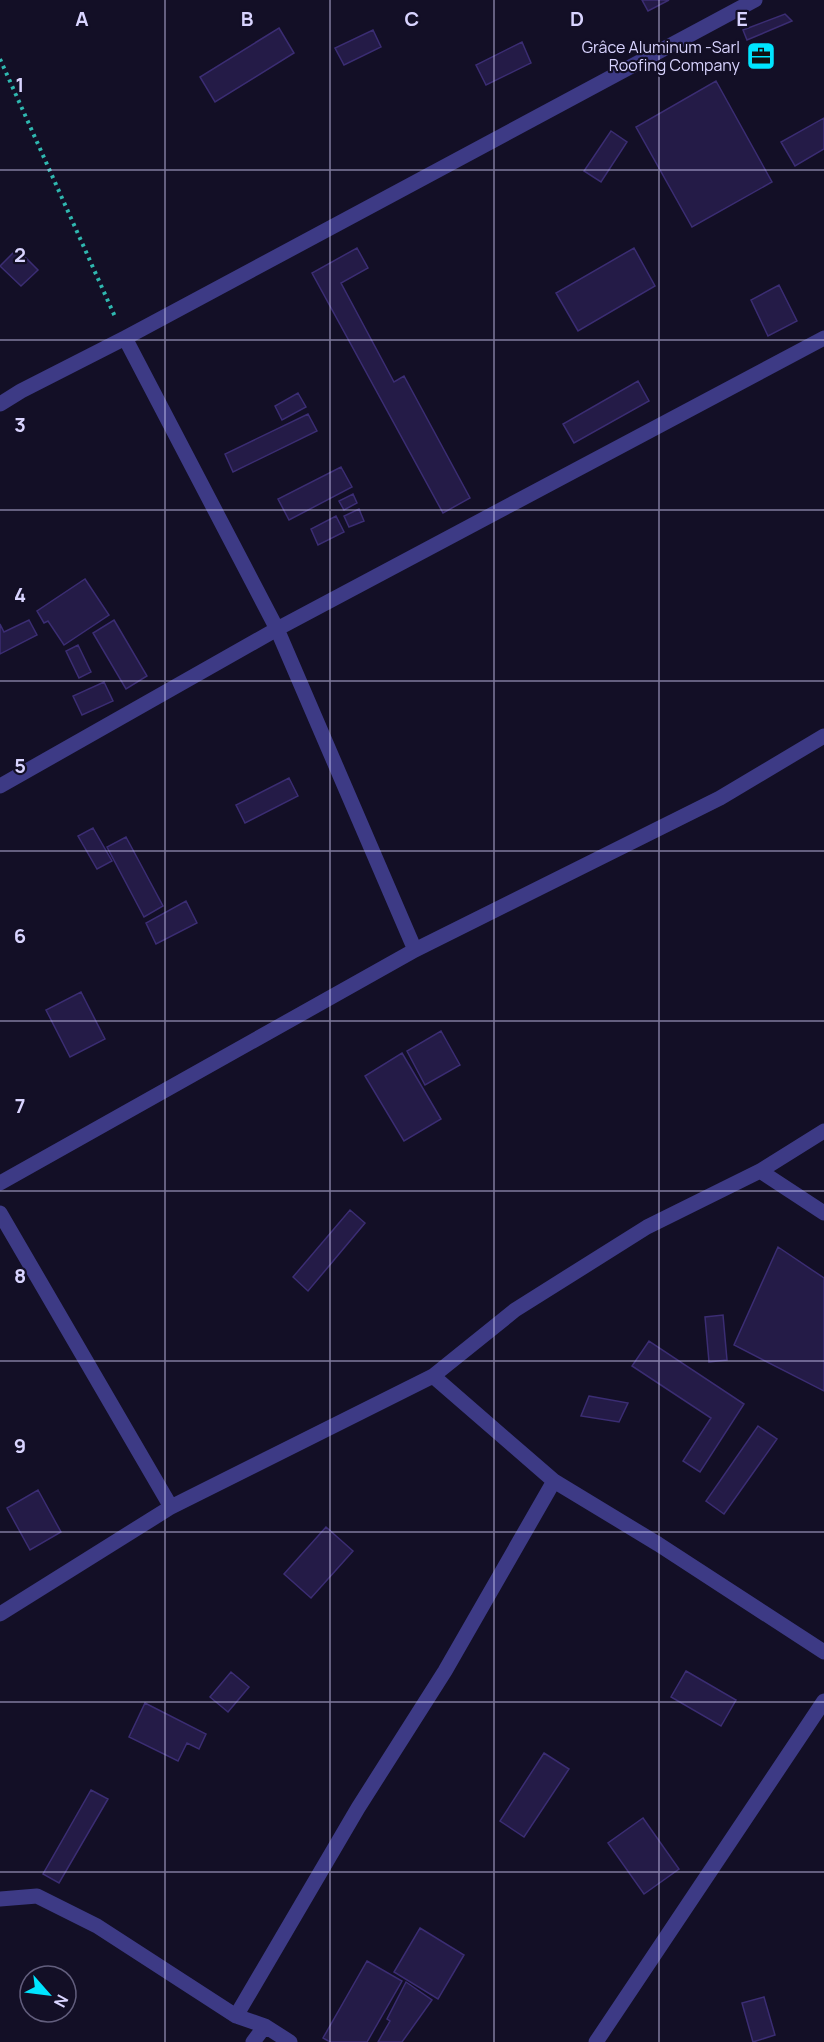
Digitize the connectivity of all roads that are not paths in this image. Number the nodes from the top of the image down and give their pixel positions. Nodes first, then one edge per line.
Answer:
1 (755, 0) edge
2 (125, 338) junction
3 (824, 338) edge
4 (0, 404) edge
5 (277, 629) junction
6 (824, 736) edge
7 (0, 786) edge
8 (415, 950) junction
9 (824, 1131) edge
10 (760, 1171) junction
11 (0, 1183) edge
12 (0, 1213) edge
13 (824, 1213) edge
14 (433, 1376) junction
15 (554, 1481) junction
16 (171, 1507) junction
17 (0, 1614) edge
18 (824, 1652) edge
19 (824, 1701) edge
20 (0, 1899) edge
21 (236, 2016) junction
22 (265, 2026) junction
23 (253, 2042) edge
24 (290, 2042) edge
25 (596, 2042) edge

1 - 2 street
2 - 4 street
2 - 5 street
3 - 5 street
5 - 7 street
5 - 8 street
6 - 8 street
8 - 11 street
9 - 10 street
10 - 13 street
10 - 14 street
12 - 16 street
14 - 15 street
14 - 16 street
15 - 18 street
15 - 21 street
16 - 17 street
19 - 25 street
20 - 21 street
21 - 22 street
22 - 23 street
22 - 24 street

